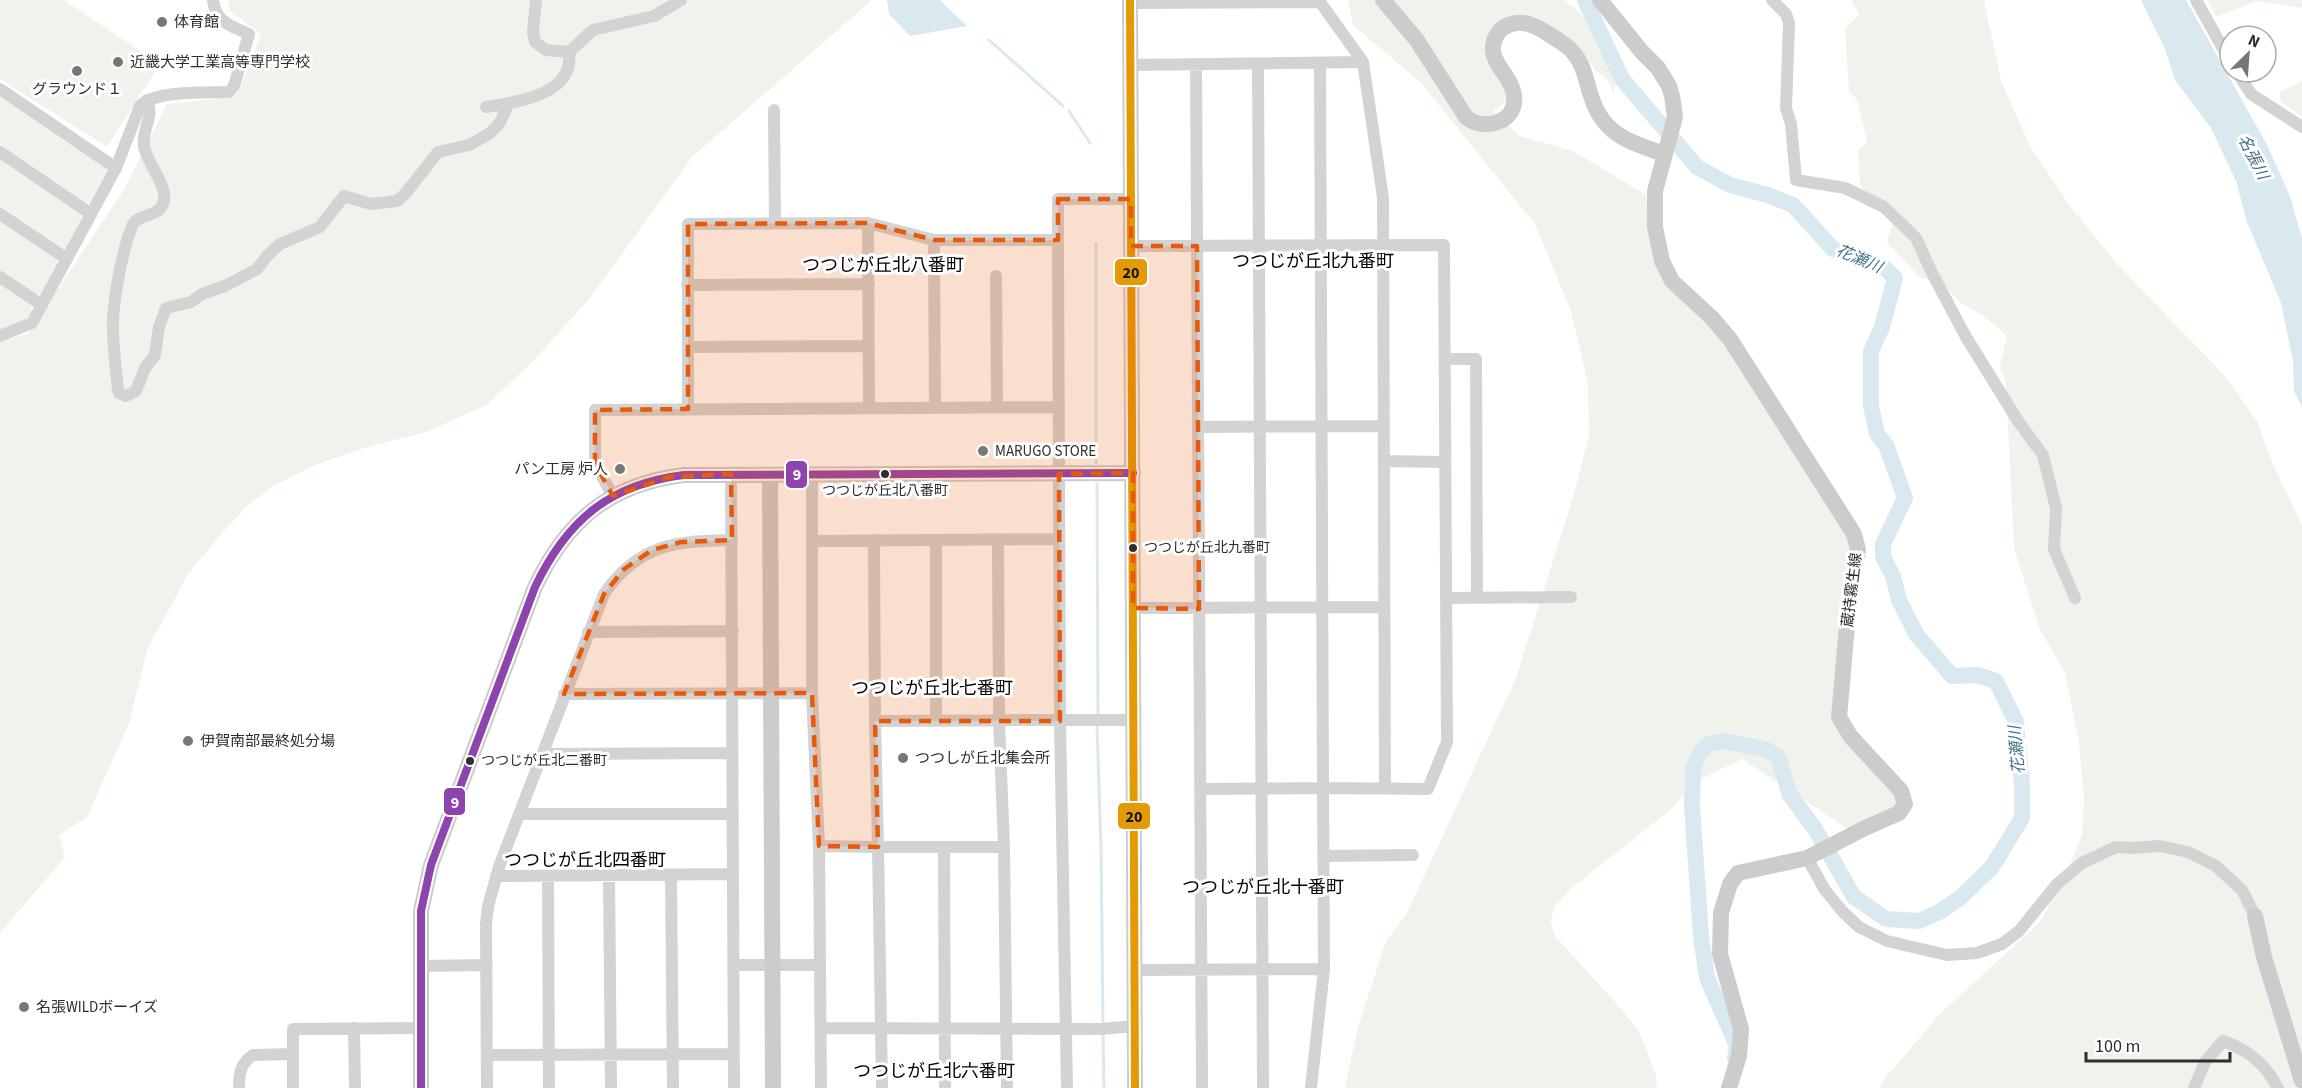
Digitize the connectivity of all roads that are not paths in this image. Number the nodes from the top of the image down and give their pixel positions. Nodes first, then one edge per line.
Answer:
1 (213, 0) edge
2 (536, 0) edge
3 (681, 0) edge
4 (1383, 0) edge
5 (1600, 0) edge
6 (1772, 0) edge
7 (2196, 0) edge
8 (1130, 2) edge
9 (2218, 39) edge
10 (569, 52) junction
11 (1363, 62) junction
12 (1320, 64) junction
13 (1130, 65) junction
14 (1196, 65) junction
15 (1258, 65) junction
16 (2244, 84) edge
17 (0, 89) edge
18 (147, 100) junction
19 (509, 103) junction
20 (486, 107) dead end
21 (774, 110) dead end
22 (2302, 127) edge
23 (0, 152) edge
24 (1664, 154) junction
25 (116, 168) junction
26 (1131, 200) junction
27 (0, 214) edge
28 (91, 214) junction
29 (775, 223) junction
30 (868, 223) junction
31 (934, 240) junction
32 (1058, 240) junction
33 (1260, 245) junction
34 (1321, 245) junction
35 (1383, 245) junction
36 (1131, 246) junction
37 (1197, 246) junction
38 (67, 259) junction
39 (996, 276) dead end
40 (0, 277) edge
41 (869, 284) junction
42 (687, 285) junction
43 (42, 305) junction
44 (0, 336) edge
45 (868, 346) junction
46 (688, 347) junction
47 (1445, 359) junction
48 (997, 407) junction
49 (1059, 407) junction
50 (869, 408) junction
51 (935, 408) junction
52 (688, 409) junction
53 (1322, 426) junction
54 (1384, 426) junction
55 (1198, 427) junction
56 (1260, 427) junction
57 (1384, 461) junction
58 (1445, 462) junction
59 (1133, 473) junction
60 (731, 474) junction
61 (812, 474) junction
62 (1059, 474) junction
63 (770, 475) junction
64 (613, 496) junction
65 (1059, 539) junction
66 (732, 540) junction
67 (874, 540) junction
68 (998, 540) junction
69 (813, 541) junction
70 (936, 541) junction
71 (1571, 597) dead end
72 (1446, 598) junction
73 (1477, 598) junction
74 (2075, 598) dead end
75 (1261, 607) junction
76 (1323, 607) junction
77 (1384, 607) junction
78 (1133, 608) junction
79 (1199, 609) junction
80 (733, 631) junction
81 (588, 632) junction
82 (732, 693) junction
83 (771, 693) junction
84 (812, 693) junction
85 (564, 694) junction
86 (936, 720) junction
87 (1134, 720) junction
88 (875, 721) junction
89 (999, 721) junction
90 (1060, 721) junction
91 (732, 753) junction
92 (542, 754) junction
93 (1323, 788) junction
94 (1385, 788) junction
95 (1200, 789) junction
96 (1262, 789) junction
97 (519, 814) junction
98 (732, 814) junction
99 (819, 846) junction
100 (878, 847) junction
101 (944, 847) junction
102 (1004, 847) junction
103 (1413, 855) dead end
104 (1324, 856) junction
105 (1812, 856) junction
106 (733, 874) junction
107 (609, 875) junction
108 (670, 875) junction
109 (496, 876) junction
110 (548, 876) junction
111 (2255, 916) joint
112 (487, 965) junction
113 (734, 965) junction
114 (772, 965) junction
115 (819, 965) junction
116 (420, 966) junction
117 (1263, 969) junction
118 (1324, 969) junction
119 (1134, 970) junction
120 (1201, 970) junction
121 (1135, 1026) junction
122 (354, 1028) junction
123 (421, 1028) junction
124 (822, 1028) junction
125 (881, 1028) junction
126 (946, 1028) junction
127 (1007, 1028) junction
128 (1067, 1028) junction
129 (293, 1054) junction
130 (549, 1054) junction
131 (673, 1054) junction
132 (734, 1054) junction
133 (487, 1055) junction
134 (610, 1055) junction
135 (2302, 1081) edge
136 (239, 1088) edge
137 (293, 1088) edge
138 (355, 1088) edge
139 (421, 1088) edge
140 (487, 1088) edge
141 (549, 1088) edge
142 (610, 1088) edge
143 (673, 1088) edge
144 (734, 1088) edge
145 (772, 1088) edge
146 (821, 1088) edge
147 (882, 1088) edge
148 (945, 1088) edge
149 (1007, 1088) edge
150 (1067, 1088) edge
151 (1135, 1088) edge
152 (1202, 1088) edge
153 (1263, 1088) edge
154 (1311, 1088) edge
155 (1729, 1088) edge
156 (2194, 1088) edge
157 (2278, 1088) edge

1 - 18 street
2 - 10 street
3 - 10 street
4 - 24 street
5 - 24 street, 蔵持霧生線
6 - 74 street
7 - 9 street
8 - 11 street
8 - 13 street
10 - 19 street
11 - 12 street
11 - 35 street
12 - 15 street
12 - 34 street
13 - 14 street
13 - 26 street
14 - 15 street
14 - 37 street
15 - 33 street
16 - 22 street
17 - 25 street
18 - 19 street
18 - 25 street
19 - 20 street
21 - 29 street
23 - 28 street
24 - 105 street, 蔵持霧生線
25 - 28 street
26 - 32 street
26 - 36 street
27 - 38 street
28 - 38 street
29 - 30 street
29 - 42 street
30 - 31 street
30 - 41 street
31 - 32 street
31 - 51 street
32 - 49 street
33 - 34 street
33 - 37 street
33 - 56 street
34 - 35 street
34 - 53 street
35 - 47 street
35 - 54 street
36 - 37 street
36 - 59 street
37 - 55 street
38 - 43 street
39 - 48 street
40 - 43 street
41 - 42 street
41 - 45 street
42 - 46 street
43 - 44 street
45 - 46 street
45 - 50 street
46 - 52 street
47 - 58 street
47 - 73 street
48 - 49 street
48 - 51 street
49 - 62 street
50 - 51 street
50 - 52 street
52 - 64 street
53 - 54 street
53 - 56 street
53 - 76 street
54 - 57 street
55 - 56 street
55 - 79 street
56 - 75 street
57 - 58 street
57 - 77 street
58 - 72 street
59 - 62 street
59 - 78 street
60 - 63 street
60 - 64 street
60 - 66 street
61 - 62 street
61 - 63 street
61 - 69 street
62 - 65 street
63 - 83 street
64 - 116 street
65 - 68 street
65 - 90 street
66 - 80 street
66 - 81 street
67 - 69 street
67 - 70 street
67 - 88 street
68 - 70 street
68 - 89 street
69 - 84 street
70 - 86 street
71 - 73 street
72 - 73 street
72 - 94 street
75 - 76 street
75 - 79 street
75 - 96 street
76 - 77 street
76 - 93 street
77 - 94 street
78 - 79 street
78 - 87 street
79 - 95 street
80 - 81 street
80 - 82 street
81 - 85 street
82 - 83 street
82 - 85 street
82 - 91 street
83 - 84 street
83 - 114 street
84 - 99 street
85 - 92 street
86 - 88 street
86 - 89 street
87 - 90 street
87 - 119 street
88 - 100 street
89 - 90 street
89 - 102 street
90 - 128 street
91 - 92 street
91 - 98 street
92 - 97 street
93 - 94 street
93 - 96 street
93 - 104 street
95 - 96 street
95 - 120 street
96 - 117 street
97 - 98 street
97 - 109 street
98 - 106 street
99 - 100 street
99 - 115 street
100 - 101 street
100 - 125 street
101 - 102 street
101 - 126 street
102 - 127 street
103 - 104 street
104 - 118 street
105 - 111 street
105 - 155 street, 蔵持霧生線
106 - 108 street
106 - 113 street
107 - 108 street
107 - 110 street
107 - 134 street
108 - 131 street
109 - 110 street
109 - 112 street
110 - 130 street
111 - 135 street
112 - 116 street
112 - 133 street
113 - 114 street
113 - 132 street
114 - 115 street
114 - 145 street
115 - 124 street
116 - 123 street
117 - 118 street
117 - 120 street
117 - 153 street
118 - 154 street
119 - 120 street
119 - 121 street
120 - 152 street
121 - 128 street
121 - 151 street
122 - 123 street
122 - 129 street
122 - 138 street
123 - 139 street
124 - 125 street
124 - 146 street
125 - 126 street
125 - 147 street
126 - 127 street
126 - 148 street
127 - 128 street
127 - 149 street
128 - 150 street
129 - 136 street
129 - 137 street
130 - 133 street
130 - 134 street
130 - 141 street
131 - 132 street
131 - 134 street
131 - 143 street
132 - 144 street
133 - 140 street
134 - 142 street
156 - 157 street

